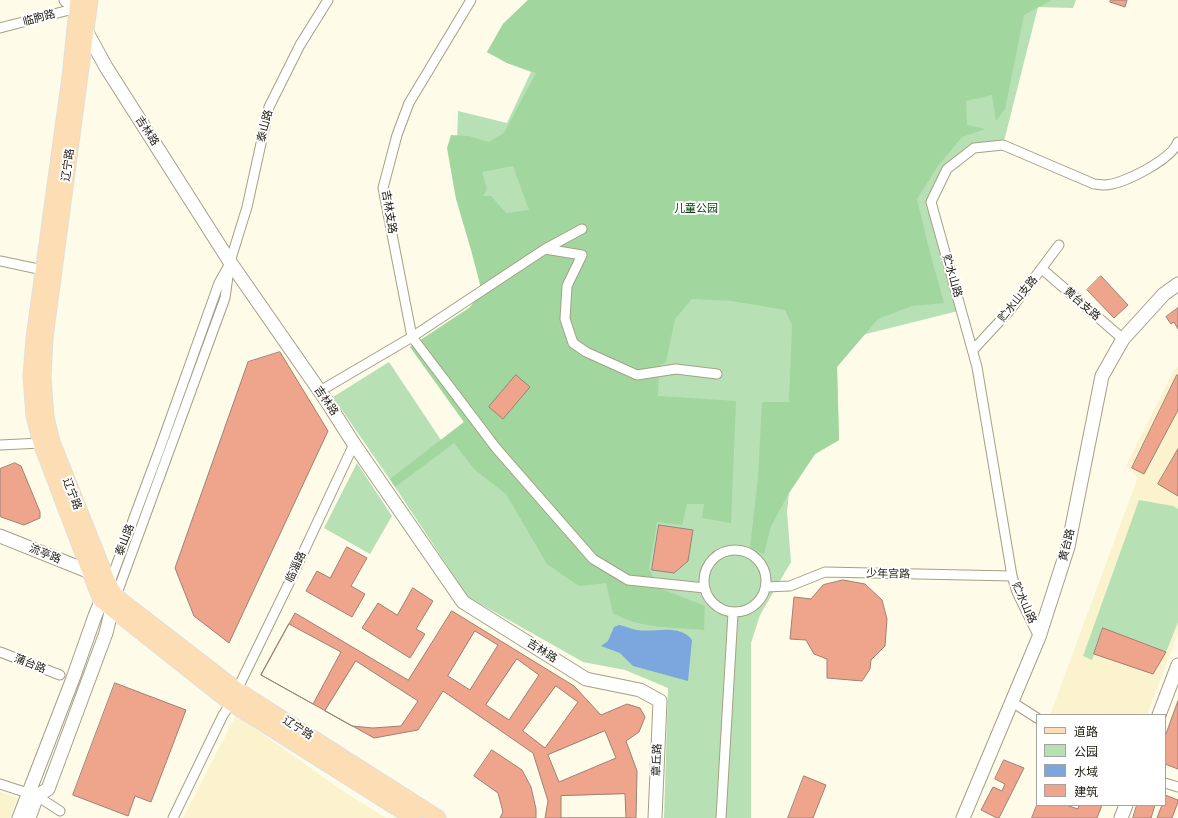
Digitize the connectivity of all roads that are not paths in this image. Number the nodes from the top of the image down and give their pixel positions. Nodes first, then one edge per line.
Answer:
1 (90, 0) edge
2 (328, 0) edge
3 (471, 0) edge
4 (73, 2) edge
5 (0, 28) edge
6 (86, 32) junction
7 (1178, 142) edge
8 (582, 229) dead end
9 (1059, 245) dead end
10 (545, 249) junction
11 (0, 262) edge
12 (230, 262) junction
13 (1042, 268) junction
14 (43, 270) junction
15 (1178, 284) edge
16 (412, 337) junction
17 (1123, 339) junction
18 (973, 350) junction
19 (717, 374) dead end
20 (320, 391) junction
21 (41, 443) junction
22 (354, 444) junction
23 (0, 445) edge
24 (0, 536) edge
25 (90, 572) junction
26 (1012, 576) junction
27 (766, 587) junction
28 (704, 588) junction
29 (110, 597) junction
30 (733, 613) junction
31 (1039, 637) junction
32 (0, 652) edge
33 (1178, 665) edge
34 (60, 675) dead end
35 (234, 696) junction
36 (660, 701) joint
37 (1012, 702) junction
38 (1159, 714) edge
39 (1036, 717) edge
40 (1166, 783) edge
41 (0, 784) edge
42 (1178, 787) edge
43 (33, 795) junction
44 (1126, 806) edge
45 (60, 811) dead end
46 (19, 818) edge
47 (29, 818) edge
48 (173, 818) edge
49 (413, 818) edge
50 (438, 818) edge
51 (655, 818) edge
52 (721, 818) edge
53 (963, 818) edge
54 (1121, 818) edge

1 - 6 main road, 辽宁路
2 - 12 street, 泰山路
3 - 16 street, 吉林支路
4 - 5 street, 临朐路
4 - 6 street, 吉林路
4 - 14 main road, 辽宁路
6 - 12 street, 吉林路
6 - 29 main road, 辽宁路
7 - 18 street, 贮水山路
8 - 10 street
9 - 13 street, 贮水山支路
10 - 16 street
10 - 19 street
11 - 14 street
12 - 20 street, 吉林路
12 - 29 street, 泰山路
13 - 17 street, 黄台支路
13 - 18 street, 贮水山支路
14 - 21 main road, 辽宁路
15 - 17 street, 黄台路
16 - 20 street
16 - 28 street
17 - 31 street, 黄台路
18 - 26 street, 贮水山路
20 - 22 street, 吉林路
21 - 23 street
21 - 25 main road, 辽宁路
22 - 35 street, 临淄路
22 - 36 street, 吉林路
24 - 25 street, 流亭路
25 - 29 main road, 辽宁路
26 - 27 street, 少年宫路
26 - 31 street, 贮水山路
27 - 28 street
27 - 30 street
28 - 30 street
29 - 35 main road, 辽宁路
29 - 43 street, 泰山路
30 - 52 street
31 - 37 street, 黄台路
32 - 34 street, 蒲台路
33 - 38 street
35 - 48 street, 临淄路
35 - 49 main road, 辽宁路
35 - 50 main road, 辽宁路
36 - 51 street, 章丘路
37 - 39 street
37 - 53 street, 黄台路
40 - 42 street
41 - 43 street
43 - 45 street
43 - 46 street, 泰山路
43 - 47 street, 泰山路
44 - 54 street

